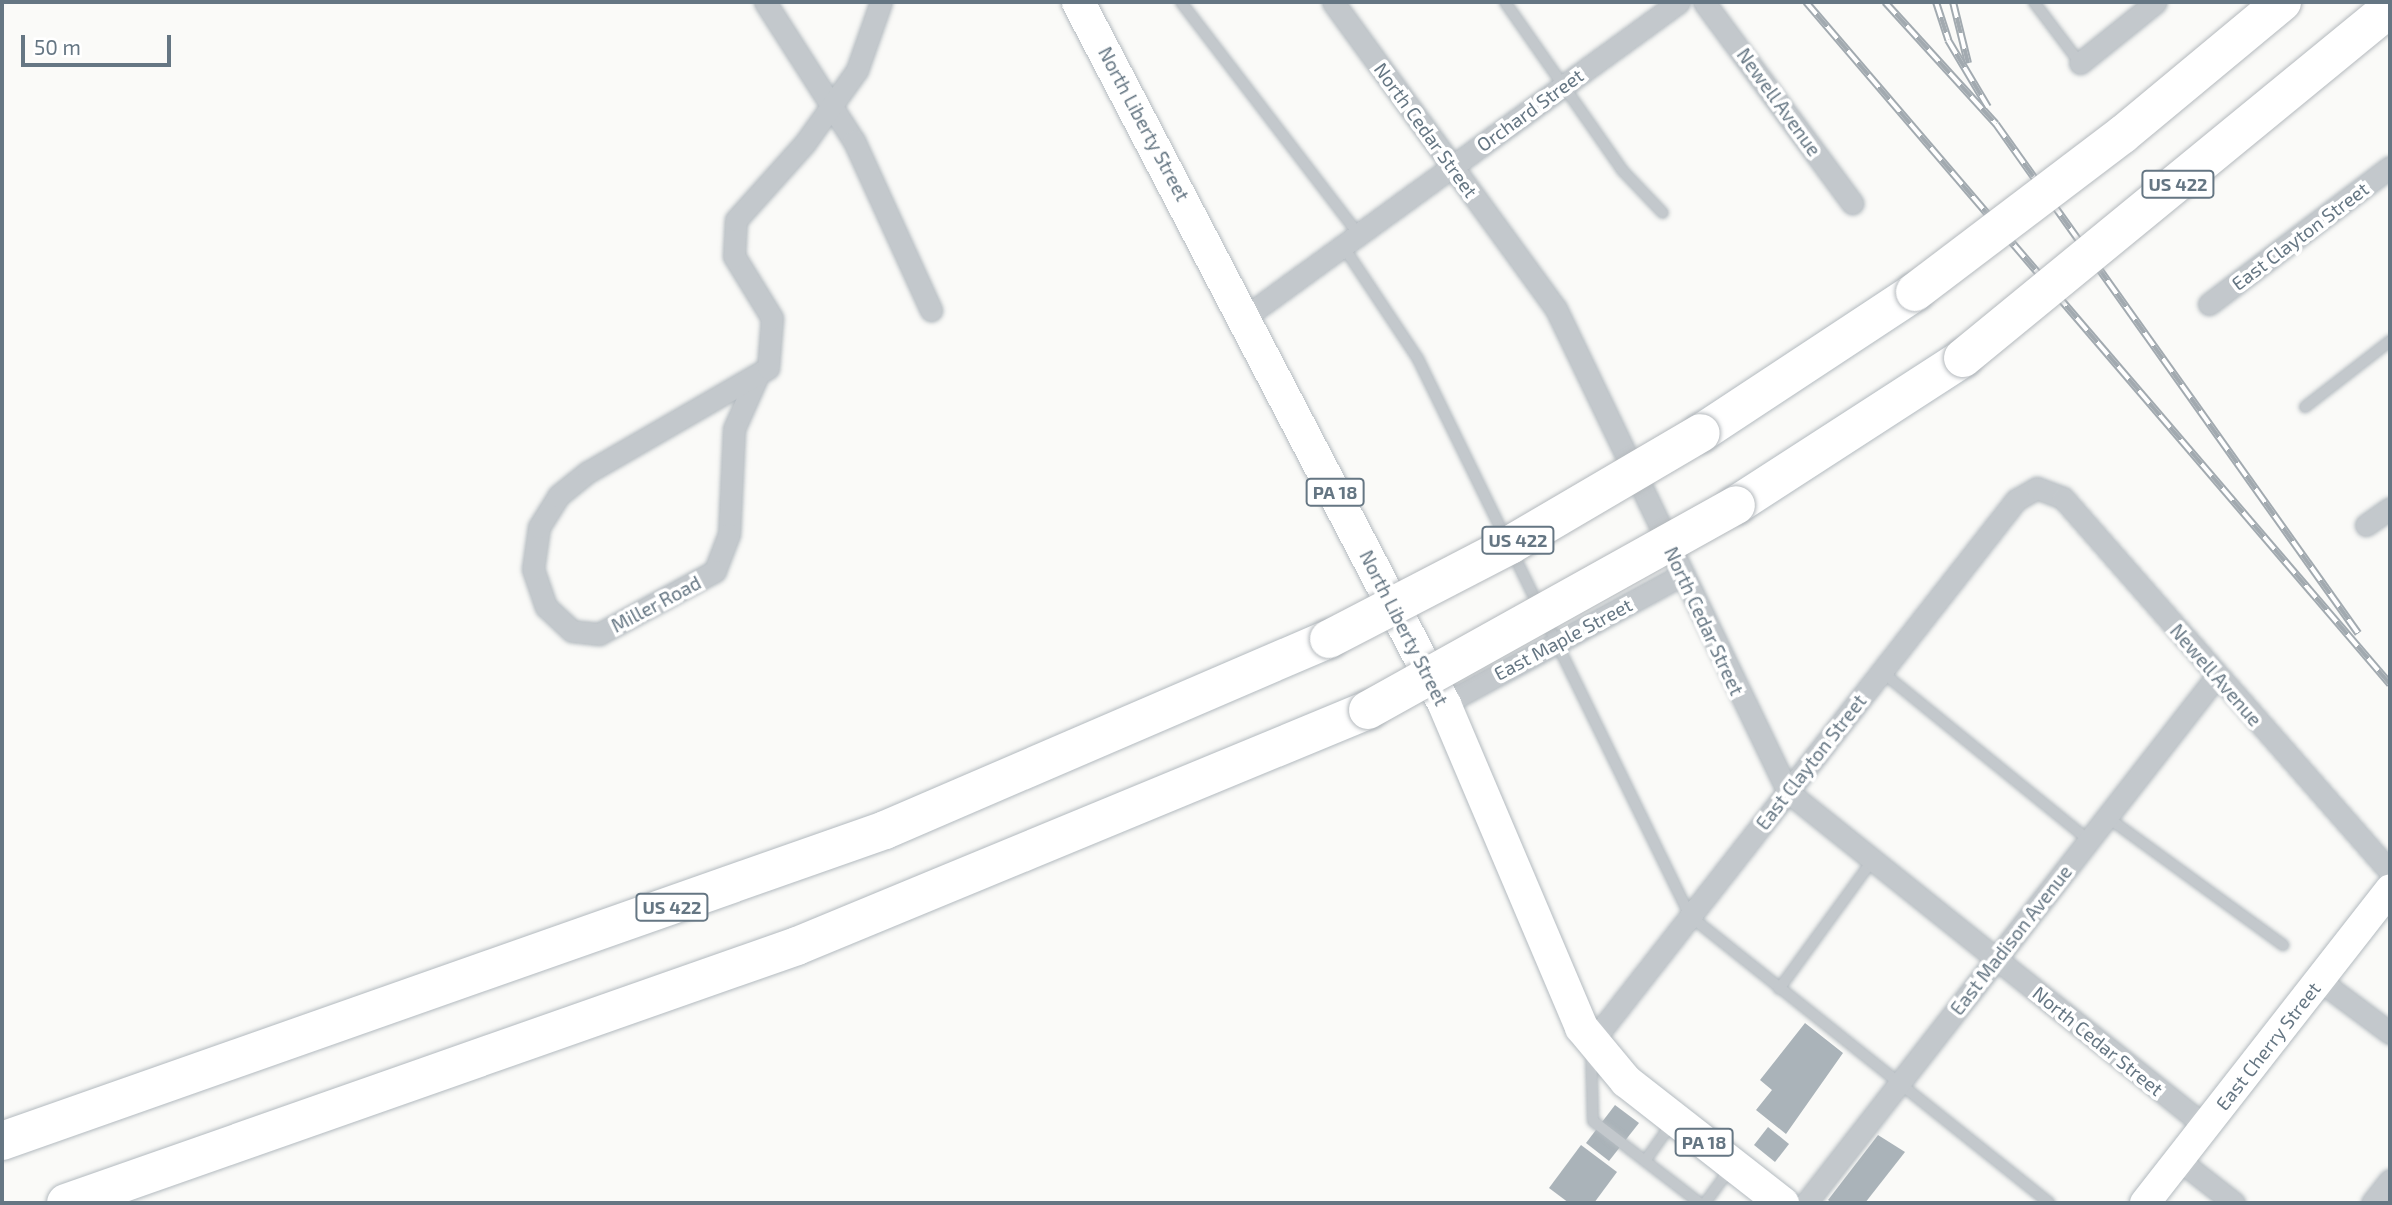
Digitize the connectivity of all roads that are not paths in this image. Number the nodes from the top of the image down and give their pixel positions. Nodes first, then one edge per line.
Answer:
1 (765, 2) edge
2 (881, 2) edge
3 (1078, 2) edge
4 (1181, 2) edge
5 (1333, 2) edge
6 (1505, 2) edge
7 (1679, 2) edge
8 (1704, 2) edge
9 (2034, 2) edge
10 (2156, 2) edge
11 (2282, 2) edge
12 (2390, 8) edge
13 (2080, 63) joint
14 (1566, 85) junction
15 (832, 108) junction
16 (1453, 167) junction
17 (2390, 167) edge
18 (1852, 203) dead end
19 (1663, 213) dead end
20 (1351, 241) junction
21 (2209, 304) dead end
22 (931, 310) dead end
23 (1245, 317) junction
24 (2390, 341) edge
25 (757, 377) junction
26 (2305, 407) dead end
27 (2037, 488) joint
28 (2390, 508) edge
29 (2365, 525) dead end
30 (1683, 574) junction
31 (1558, 642) junction
32 (1882, 672) junction
33 (2216, 677) junction
34 (1444, 704) junction
35 (1788, 792) junction
36 (2107, 817) junction
37 (2089, 840) junction
38 (1871, 861) junction
39 (2390, 871) edge
40 (2390, 889) edge
41 (1690, 916) junction
42 (2283, 945) dead end
43 (1996, 959) junction
44 (2319, 981) junction
45 (1779, 989) junction
46 (2390, 1034) edge
47 (1591, 1043) junction
48 (1900, 1082) junction
49 (1675, 1119) junction
50 (2205, 1126) junction
51 (2, 1141) edge
52 (2179, 1160) junction
53 (1645, 1161) junction
54 (1733, 1165) junction
55 (2390, 1180) edge
56 (66, 1203) edge
57 (1702, 1203) edge
58 (1782, 1203) edge
59 (1806, 1203) edge
60 (2049, 1203) edge
61 (2146, 1203) edge
62 (2234, 1203) edge
63 (2372, 1203) edge

1 - 15 street
2 - 15 street, Miller Road
3 - 23 main road, North Liberty Street / PA 18
4 - 20 lane
5 - 16 street, North Cedar Street
6 - 14 lane
7 - 14 street, Orchard Street
8 - 18 street, Newell Avenue
9 - 13 lane
10 - 13 street
11 - 51 highway, US 422, bridge
12 - 56 highway, US 422, bridge
14 - 16 street, Orchard Street
14 - 19 lane
15 - 22 street
15 - 25 street, Miller Road
16 - 20 street, Orchard Street
16 - 30 street, North Cedar Street
17 - 21 street, East Clayton Street
20 - 23 street, Orchard Street
20 - 31 lane
23 - 34 main road, North Liberty Street / PA 18
24 - 26 lane
25 - 25 street, Miller Road
27 - 32 street, East Clayton Street
27 - 33 street, Newell Avenue
28 - 29 street
30 - 31 street, East Maple Street
30 - 35 street, North Cedar Street
31 - 34 street, East Maple Street
31 - 41 lane
32 - 35 street, East Clayton Street
32 - 37 lane
33 - 36 street, East Madison Avenue
33 - 39 street, Newell Avenue
34 - 47 main road, North Liberty Street / PA 18
35 - 38 street, North Cedar Street
35 - 41 street, East Clayton Street
36 - 37 street, East Madison Avenue
36 - 42 lane
37 - 43 street, East Madison Avenue
38 - 43 street, North Cedar Street
38 - 45 lane
40 - 44 street, East Cherry Street
41 - 45 lane
41 - 47 street, East Clayton Street
43 - 48 street, East Madison Avenue
43 - 50 street, North Cedar Street
44 - 46 street
44 - 50 street, East Cherry Street
45 - 48 lane
47 - 49 main road, North Liberty Street / PA 18
47 - 53 lane
48 - 59 street, East Madison Avenue
48 - 60 lane
49 - 53 lane
49 - 54 main road, North Liberty Street / PA 18
50 - 52 street, East Cherry Street
52 - 61 street, East Cherry Street
52 - 62 street
53 - 57 lane
54 - 57 lane
54 - 58 main road, North Liberty Street / PA 18
55 - 63 street

